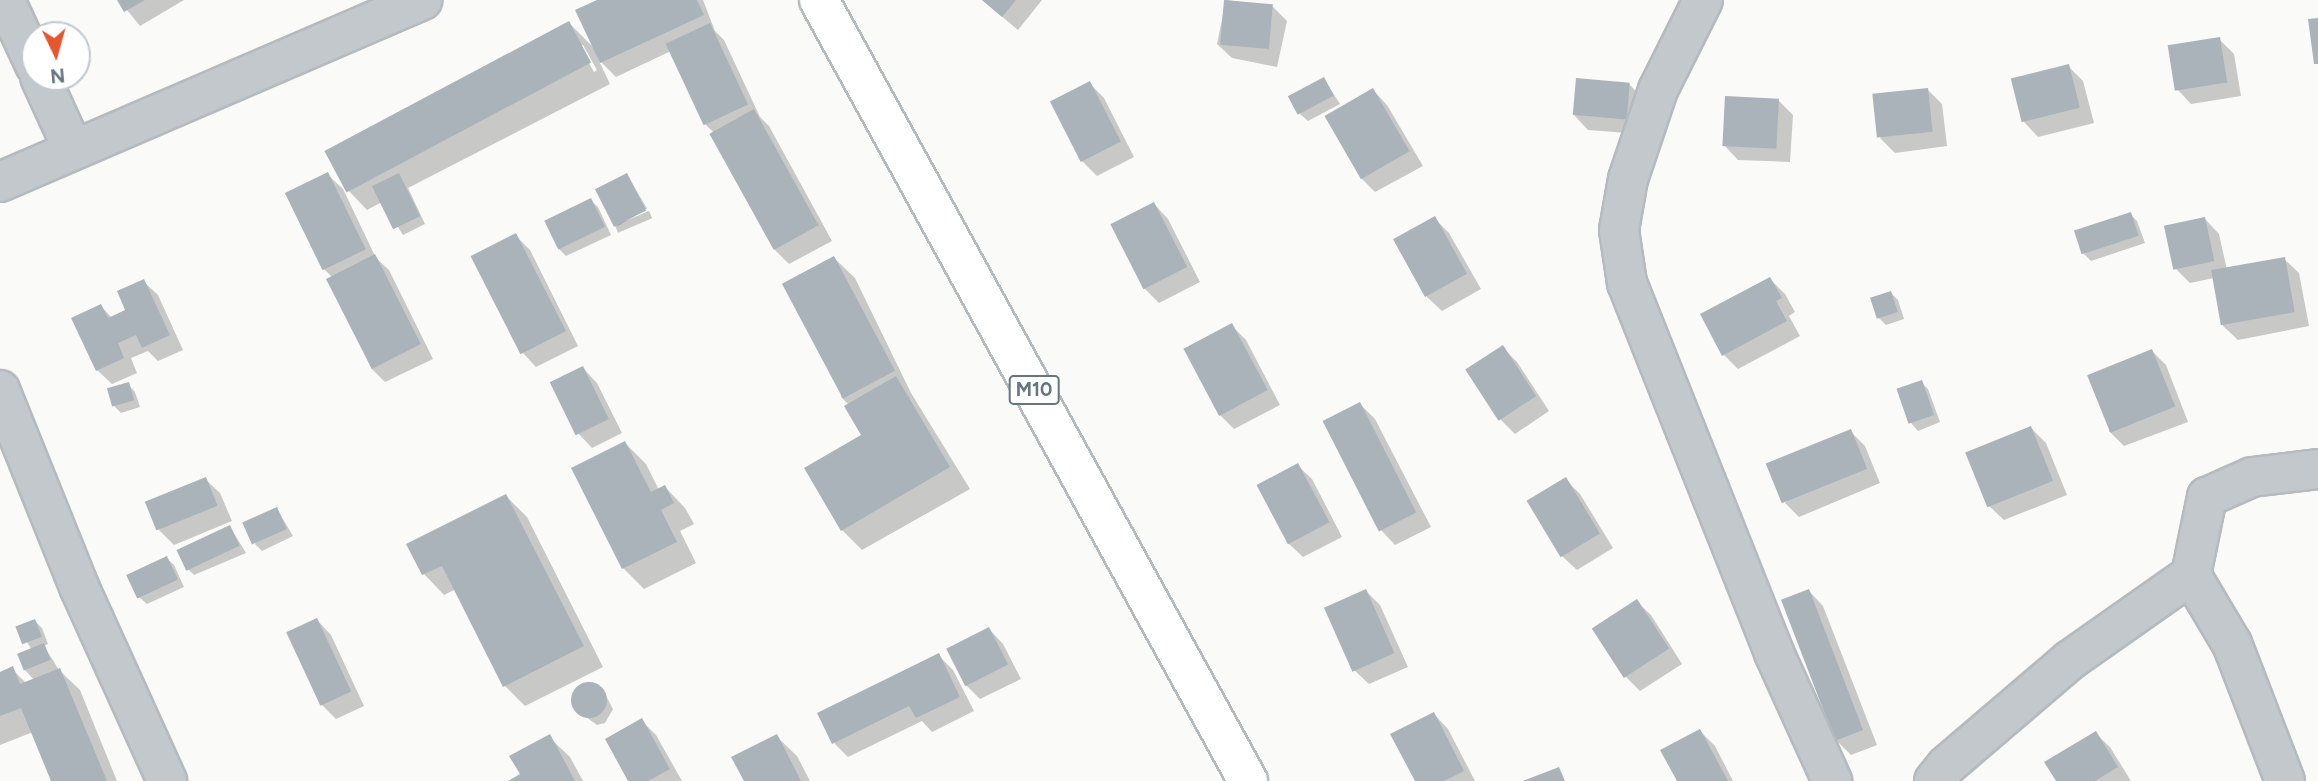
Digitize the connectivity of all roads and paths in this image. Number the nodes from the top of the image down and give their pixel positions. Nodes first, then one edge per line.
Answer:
1 (5, 0) edge
2 (422, 0) edge
3 (819, 0) edge
4 (1703, 0) edge
5 (21, 35) edge
6 (46, 91) edge
7 (73, 149) junction
8 (0, 182) edge
9 (0, 390) edge
10 (2318, 470) edge
11 (2190, 575) junction
12 (167, 781) edge
13 (1248, 781) edge
14 (1832, 781) edge
15 (1934, 781) edge
16 (2285, 781) edge

1 - 5 street
2 - 7 street
3 - 13 main road, M10
4 - 14 street
6 - 7 street
7 - 8 street
9 - 12 street
10 - 11 street
11 - 15 street
11 - 16 street

